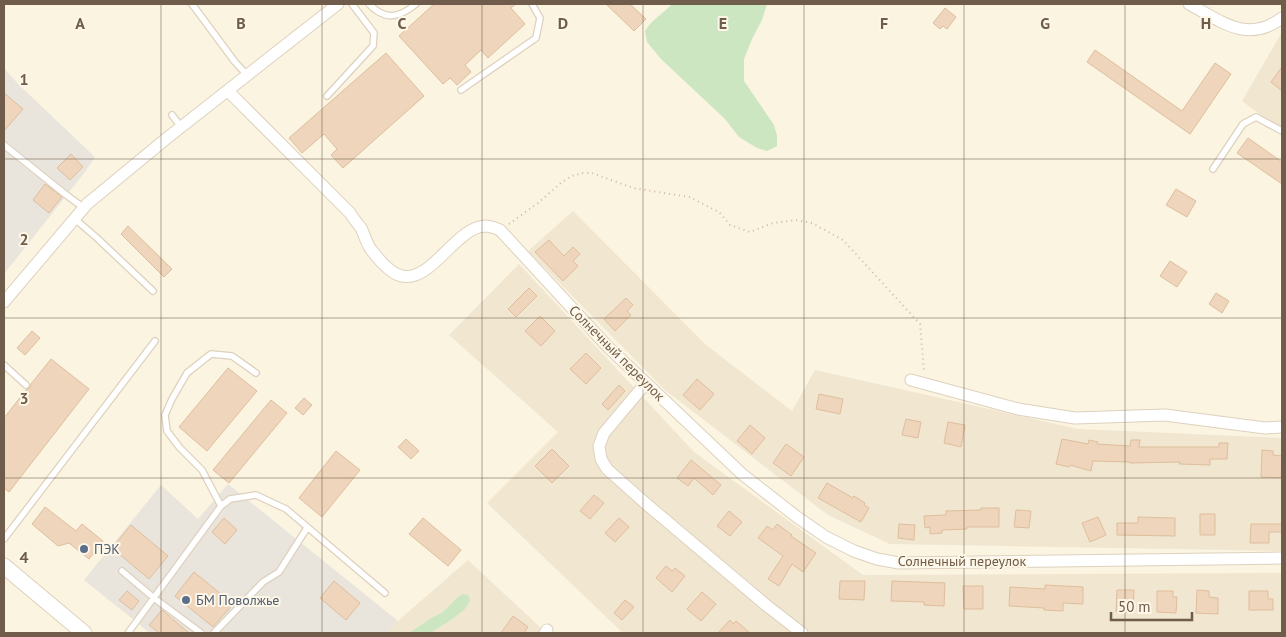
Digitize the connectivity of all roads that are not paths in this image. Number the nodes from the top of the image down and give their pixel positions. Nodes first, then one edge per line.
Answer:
1 (192, 4) edge
2 (338, 4) edge
3 (352, 4) edge
4 (369, 4) edge
5 (416, 4) edge
6 (532, 4) edge
7 (1188, 4) edge
8 (1282, 18) edge
9 (247, 76) junction
10 (460, 90) dead end
11 (228, 91) junction
12 (327, 96) dead end
13 (172, 115) dead end
14 (181, 127) junction
15 (1282, 131) edge
16 (4, 145) edge
17 (1213, 169) dead end
18 (84, 208) junction
19 (75, 219) junction
20 (153, 291) dead end
21 (4, 302) edge
22 (155, 341) dead end
23 (4, 365) edge
24 (256, 373) dead end
25 (911, 380) dead end
26 (646, 383) junction
27 (26, 385) dead end
28 (1282, 427) edge
29 (221, 506) junction
30 (307, 528) junction
31 (4, 539) edge
32 (1282, 558) edge
33 (4, 566) edge
34 (122, 571) dead end
35 (385, 593) dead end
36 (154, 598) junction
37 (84, 633) edge
38 (128, 633) edge
39 (201, 633) edge
40 (214, 633) edge
41 (802, 633) edge

1 - 9 lane
2 - 9 street
3 - 12 lane
4 - 5 lane
6 - 10 lane
7 - 8 street
9 - 11 street
11 - 14 street
11 - 26 street, Солнечный переулок
13 - 14 lane
14 - 18 street
15 - 17 lane
16 - 18 lane
18 - 19 street
19 - 20 lane
19 - 21 street
22 - 31 lane
23 - 27 lane
24 - 29 lane
25 - 28 street
26 - 32 street, Солнечный переулок
26 - 41 street
29 - 30 lane
29 - 36 lane
30 - 35 lane
30 - 40 lane
33 - 37 main road
34 - 36 lane
36 - 38 lane
36 - 39 lane

